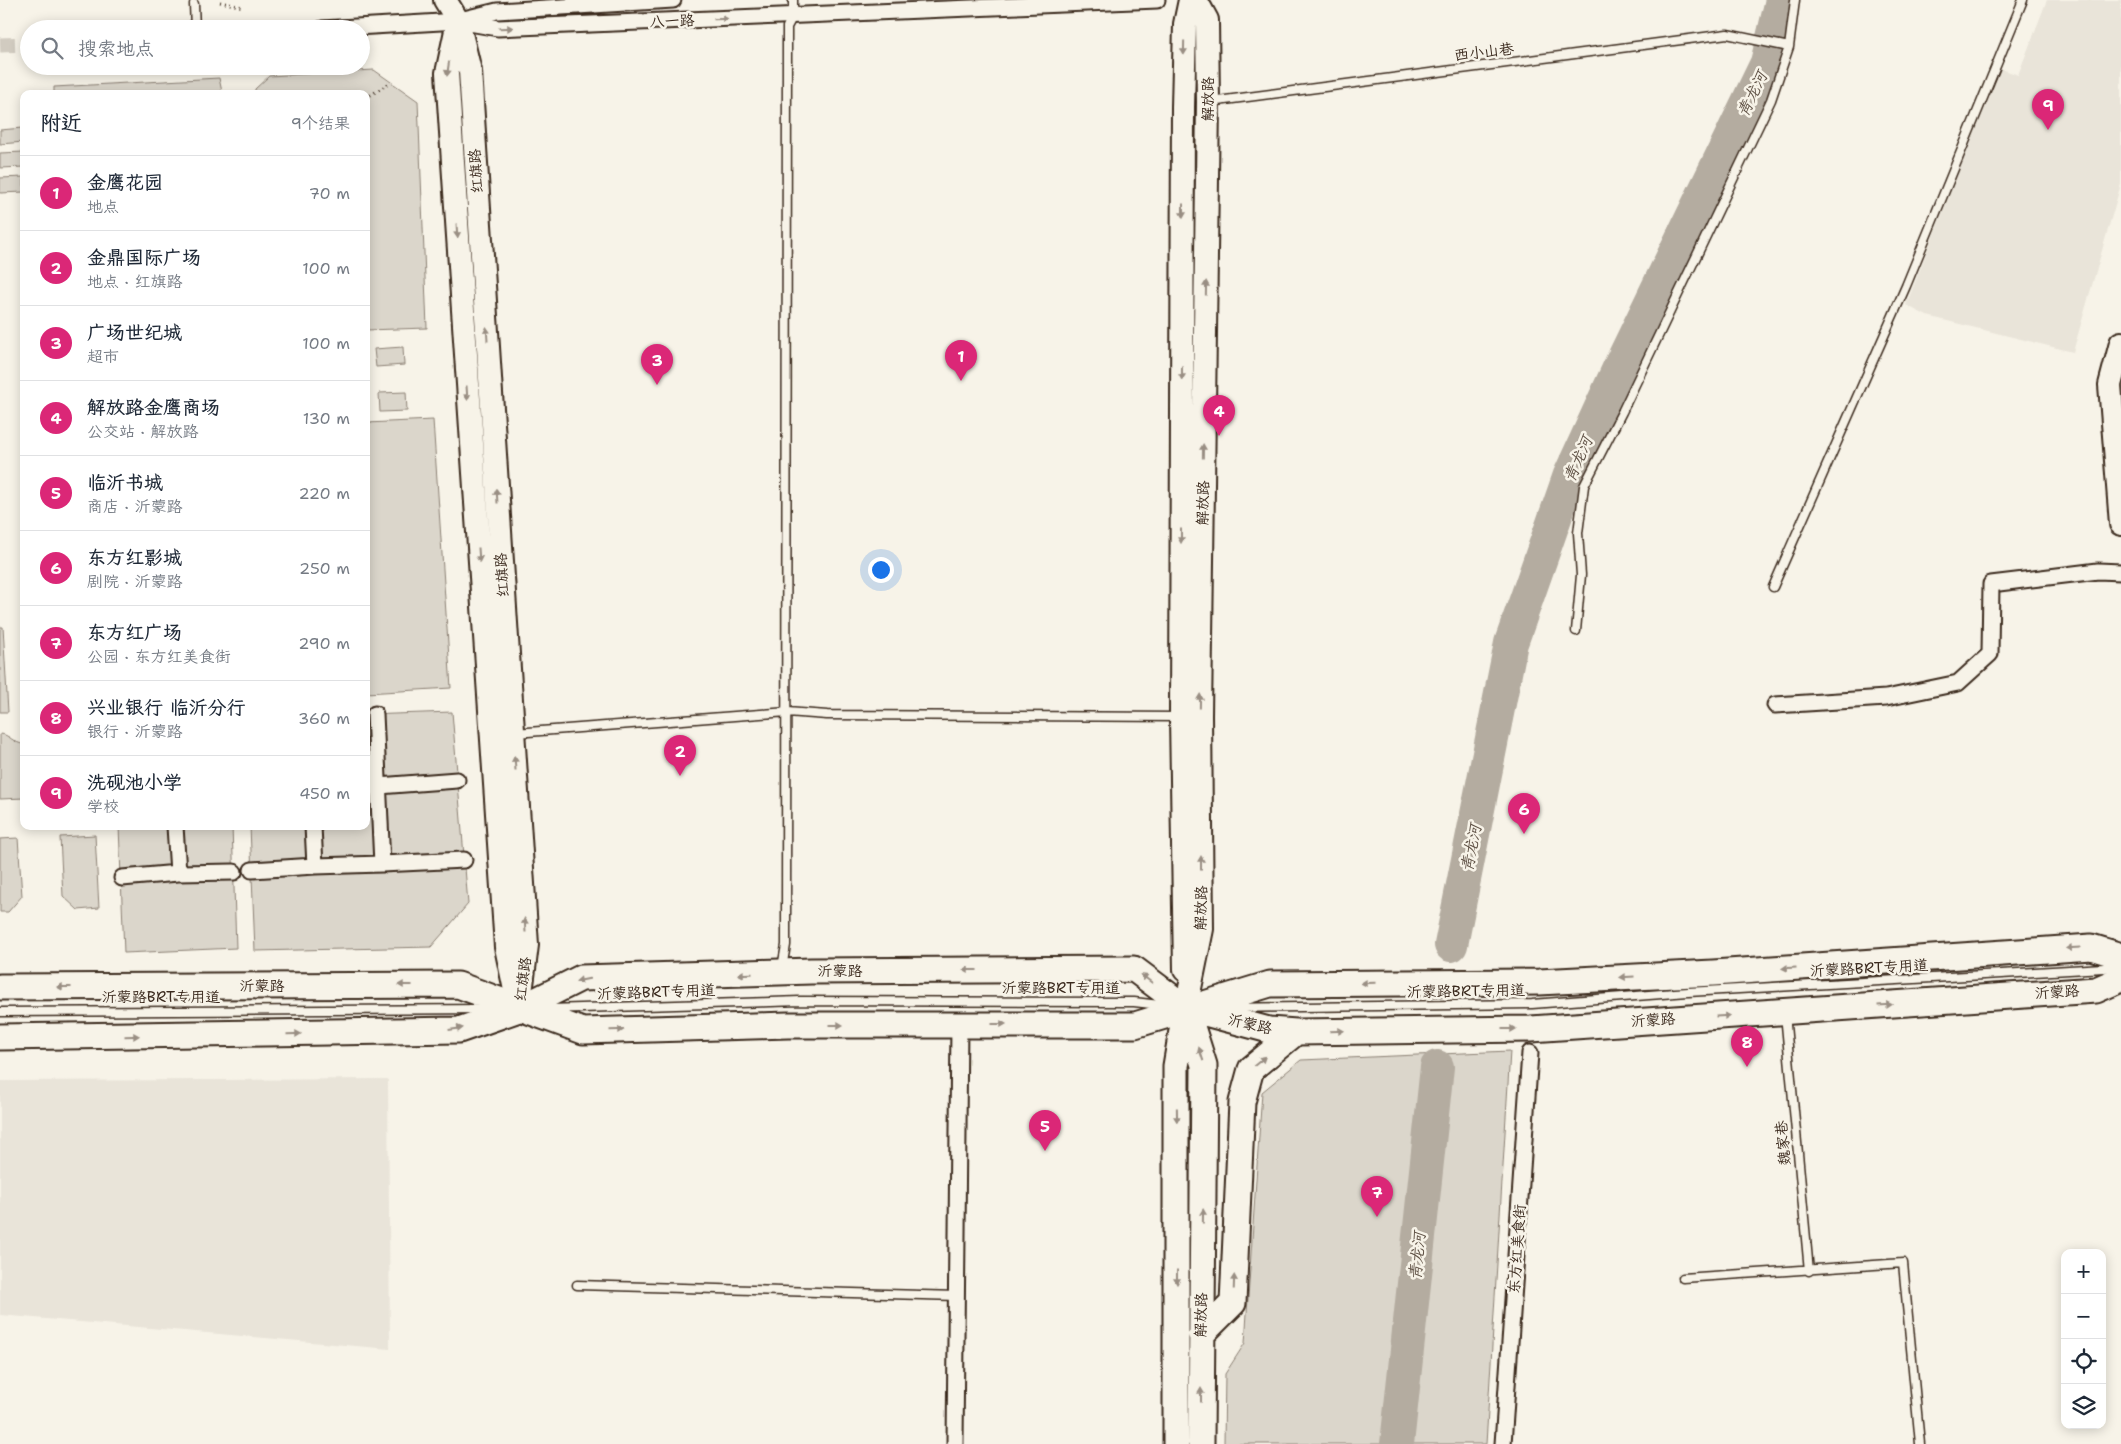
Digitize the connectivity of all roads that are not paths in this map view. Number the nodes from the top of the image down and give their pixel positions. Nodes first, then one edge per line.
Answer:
1 (445, 0) edge
2 (673, 0) edge
3 (793, 0) edge
4 (1157, 0) edge
5 (1190, 0) edge
6 (1196, 0) edge
7 (1795, 0) edge
8 (2022, 0) edge
9 (194, 4) dead end
10 (459, 10) edge
11 (793, 16) junction
12 (195, 20) edge
13 (370, 22) edge
14 (1789, 46) junction
15 (1208, 102) junction
16 (2121, 343) edge
17 (2121, 524) edge
18 (2121, 572) edge
19 (1773, 587) dead end
20 (1576, 631) dead end
21 (1775, 705) dead end
22 (787, 712) junction
23 (375, 714) dead end
24 (1181, 717) junction
25 (513, 733) junction
26 (457, 780) dead end
27 (372, 787) edge
28 (175, 830) edge
29 (313, 830) edge
30 (464, 860) dead end
31 (382, 864) junction
32 (315, 866) junction
33 (252, 870) dead end
34 (234, 872) dead end
35 (178, 873) junction
36 (122, 878) dead end
37 (2121, 956) edge
38 (2121, 967) edge
39 (782, 972) junction
40 (2121, 979) edge
41 (0, 987) edge
42 (1186, 1008) junction
43 (519, 1009) junction
44 (0, 1012) edge
45 (1785, 1012) junction
46 (960, 1024) junction
47 (1296, 1032) junction
48 (0, 1037) edge
49 (1530, 1053) dead end
50 (1808, 1271) junction
51 (1683, 1278) dead end
52 (577, 1285) dead end
53 (957, 1296) junction
54 (1201, 1335) junction
55 (955, 1444) edge
56 (1176, 1444) edge
57 (1201, 1444) edge
58 (1503, 1444) edge
59 (1920, 1444) edge

1 - 10 street, 红旗路
2 - 10 street, 八一路
3 - 11 lane
4 - 11 street, 八一路
5 -> 24 street, 解放路
6 - 15 street, 解放路
7 - 14 lane
8 - 19 lane
9 - 12 lane
10 -> 11 street, 八一路
10 - 13 street, 八一路
25 -> 10 street, 红旗路
10 -> 43 street, 红旗路
11 - 22 lane
14 - 15 lane, 西小山巷
14 - 20 lane
42 -> 15 street, 解放路
16 - 17 street
18 - 21 street
22 - 24 lane
22 - 25 lane
22 - 39 lane
23 - 27 street
24 - 42 street, 解放路
43 -> 25 street, 红旗路
26 - 27 street
27 - 31 street
28 - 35 street
29 - 32 street
30 - 31 street
31 - 32 street
32 - 33 street
34 - 35 street
35 - 36 street
37 -> 42 main road, 沂蒙路
38 - 42 lane, 沂蒙路BRT专用道
42 -> 39 main road, 沂蒙路
39 -> 43 main road, 沂蒙路
45 -> 40 main road, 沂蒙路
43 -> 41 main road, 沂蒙路
42 - 43 lane, 沂蒙路BRT专用道
46 -> 42 main road, 沂蒙路
42 - 47 main road, 沂蒙路
54 -> 42 main road, 解放路
42 -> 56 main road, 解放路
43 - 44 lane, 沂蒙路BRT专用道
43 -> 46 main road, 沂蒙路
48 -> 43 main road, 沂蒙路
47 -> 45 main road, 沂蒙路
45 - 50 lane, 魏家巷
46 - 53 street
54 -> 47 main road
49 - 58 street, 东方红美食街
50 - 51 lane
50 - 59 lane
52 - 53 lane
53 - 55 street
57 -> 54 main road, 解放路

